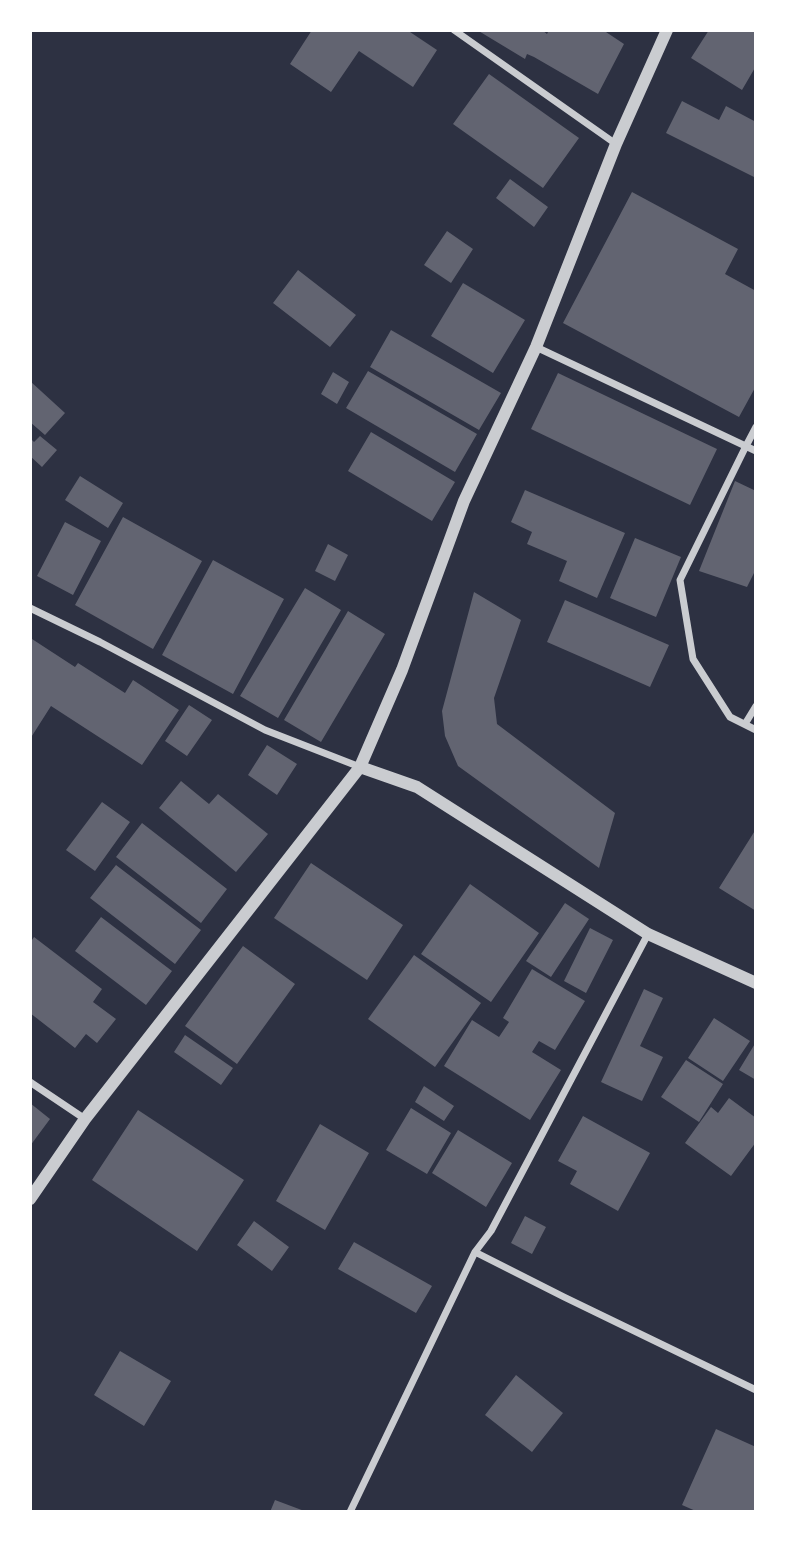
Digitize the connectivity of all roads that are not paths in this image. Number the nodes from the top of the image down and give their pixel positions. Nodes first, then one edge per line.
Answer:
1 (454, 30) edge
2 (667, 30) edge
3 (616, 144) junction
4 (536, 347) junction
5 (756, 427) edge
6 (746, 446) junction
7 (756, 451) edge
8 (30, 608) edge
9 (756, 706) edge
10 (745, 724) junction
11 (756, 730) edge
12 (360, 767) junction
13 (648, 934) junction
14 (756, 982) edge
15 (30, 1082) edge
16 (85, 1119) junction
17 (30, 1199) edge
18 (475, 1252) junction
19 (756, 1390) edge
20 (350, 1512) edge

1 - 3 street
2 - 3 street
3 - 4 street
4 - 6 street
4 - 12 street
5 - 6 street
6 - 7 street
6 - 10 street
8 - 12 street
9 - 10 street
10 - 11 street
12 - 13 street
12 - 16 street
13 - 14 street
13 - 18 street
15 - 16 street
16 - 17 street
18 - 19 street
18 - 20 street

